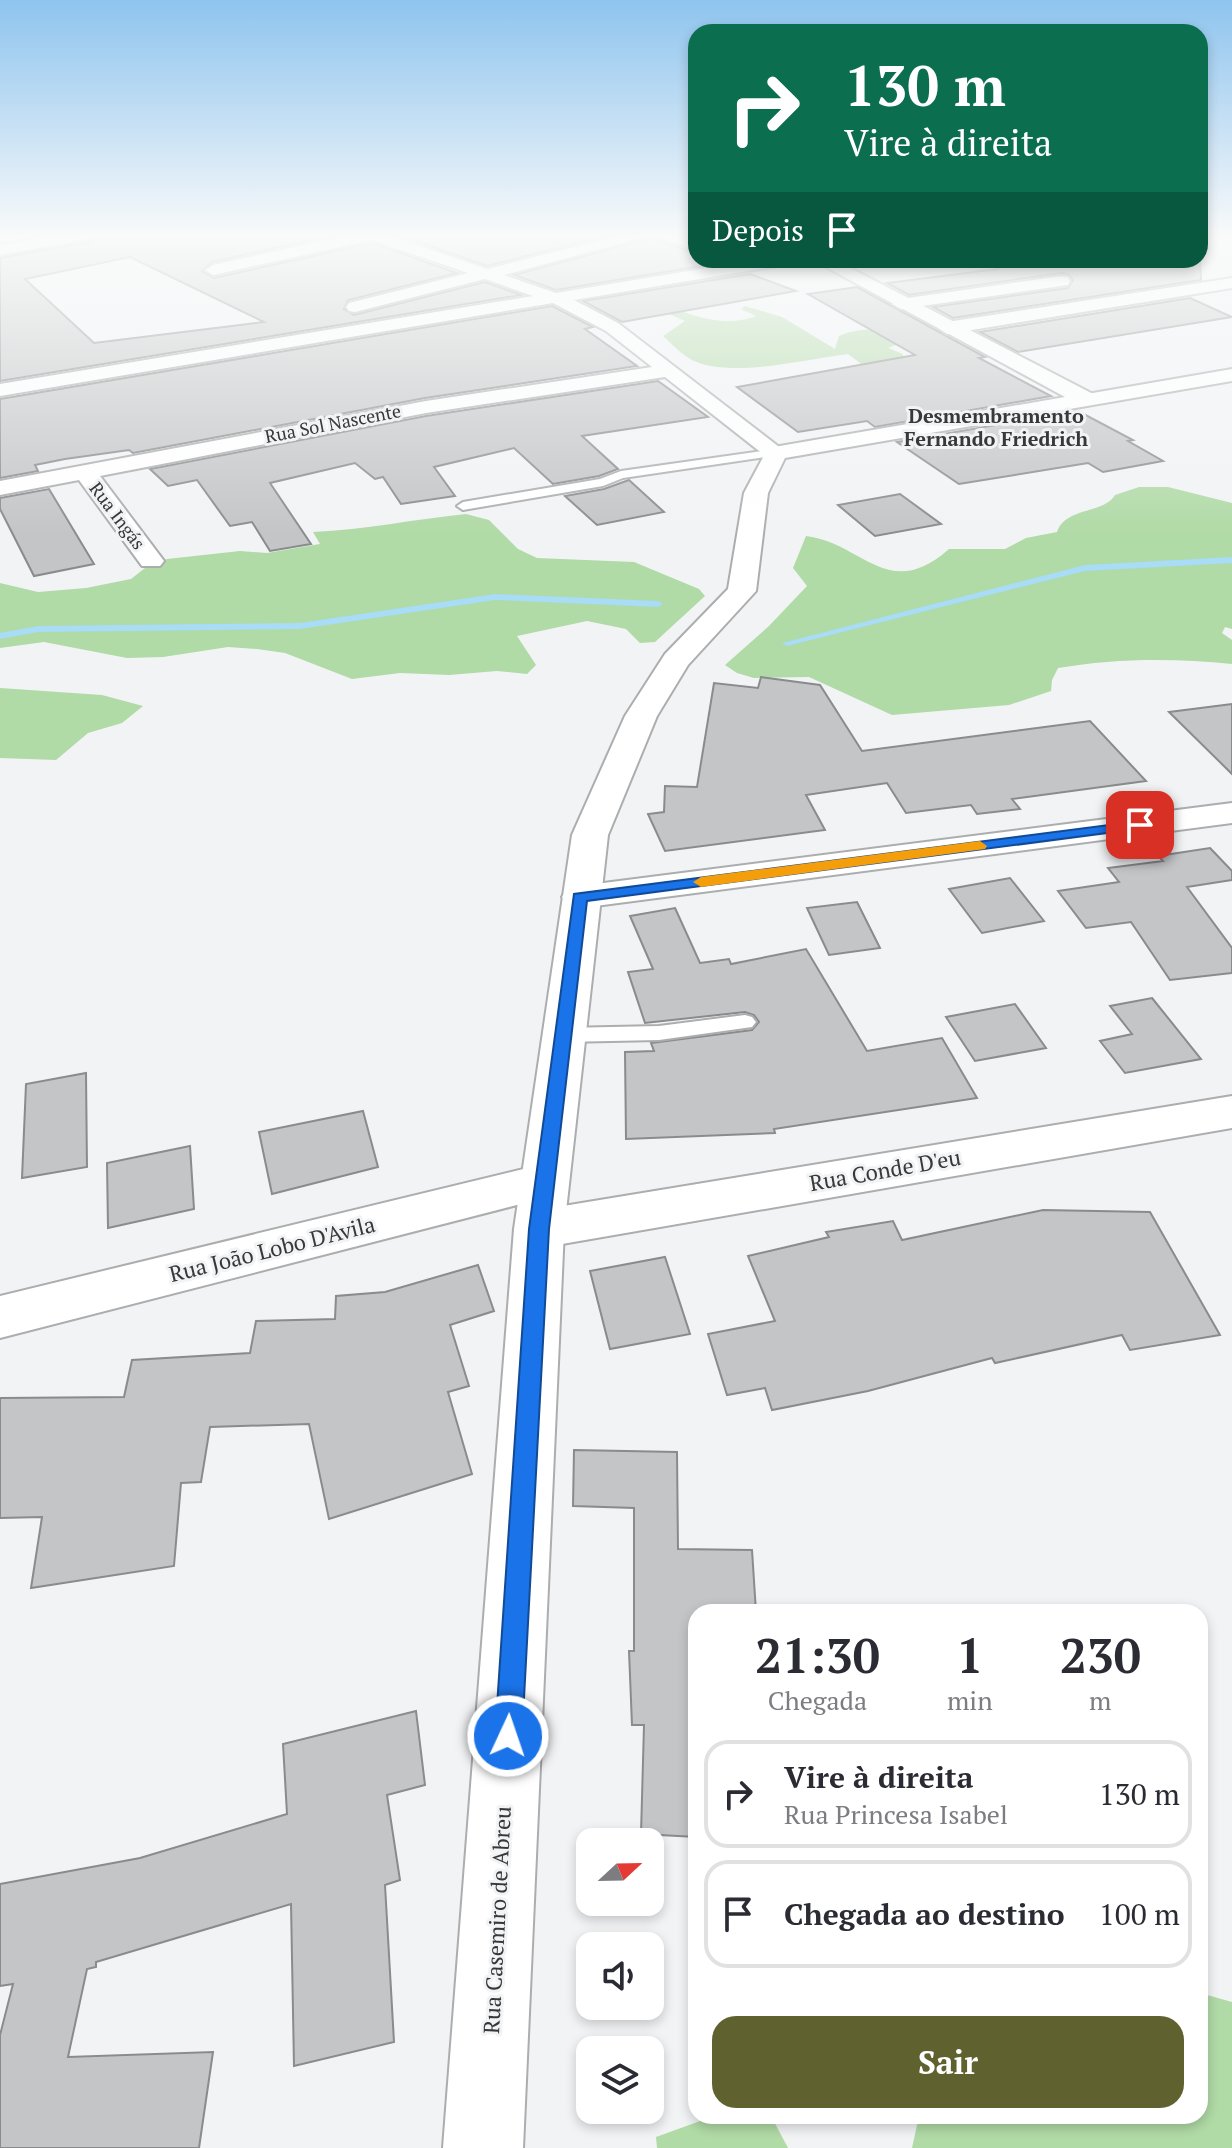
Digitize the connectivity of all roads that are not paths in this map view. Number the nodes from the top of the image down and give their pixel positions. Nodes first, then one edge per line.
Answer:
1 (342, 334) edge
2 (621, 334) edge
3 (959, 334) edge
4 (668, 371) junction
5 (1232, 375) edge
6 (0, 390) edge
7 (1087, 400) junction
8 (776, 453) junction
9 (84, 471) junction
10 (0, 488) edge
11 (463, 506) dead end
12 (151, 561) dead end
13 (1231, 814) edge
14 (580, 897) junction
15 (745, 1022) dead end
16 (563, 1035) junction
17 (1232, 1112) edge
18 (542, 1206) junction
19 (0, 1317) edge
20 (483, 2148) edge

1 - 6 street
2 - 4 street
3 - 7 street
4 - 8 street
4 - 9 street, Rua Sol Nascente
5 - 7 street
7 - 8 street
8 - 11 lane
8 - 14 street, Rua Casemiro de Abreu
9 - 10 street, Rua Sol Nascente
9 - 12 street, Rua Ingás
13 - 14 street
14 - 16 street, Rua Casemiro de Abreu
15 - 16 lane
16 - 18 street, Rua Casemiro de Abreu
17 - 18 street, Rua Conde D'eu
18 - 19 street, Rua João Lobo D'Avila
18 - 20 street, Rua Casemiro de Abreu

